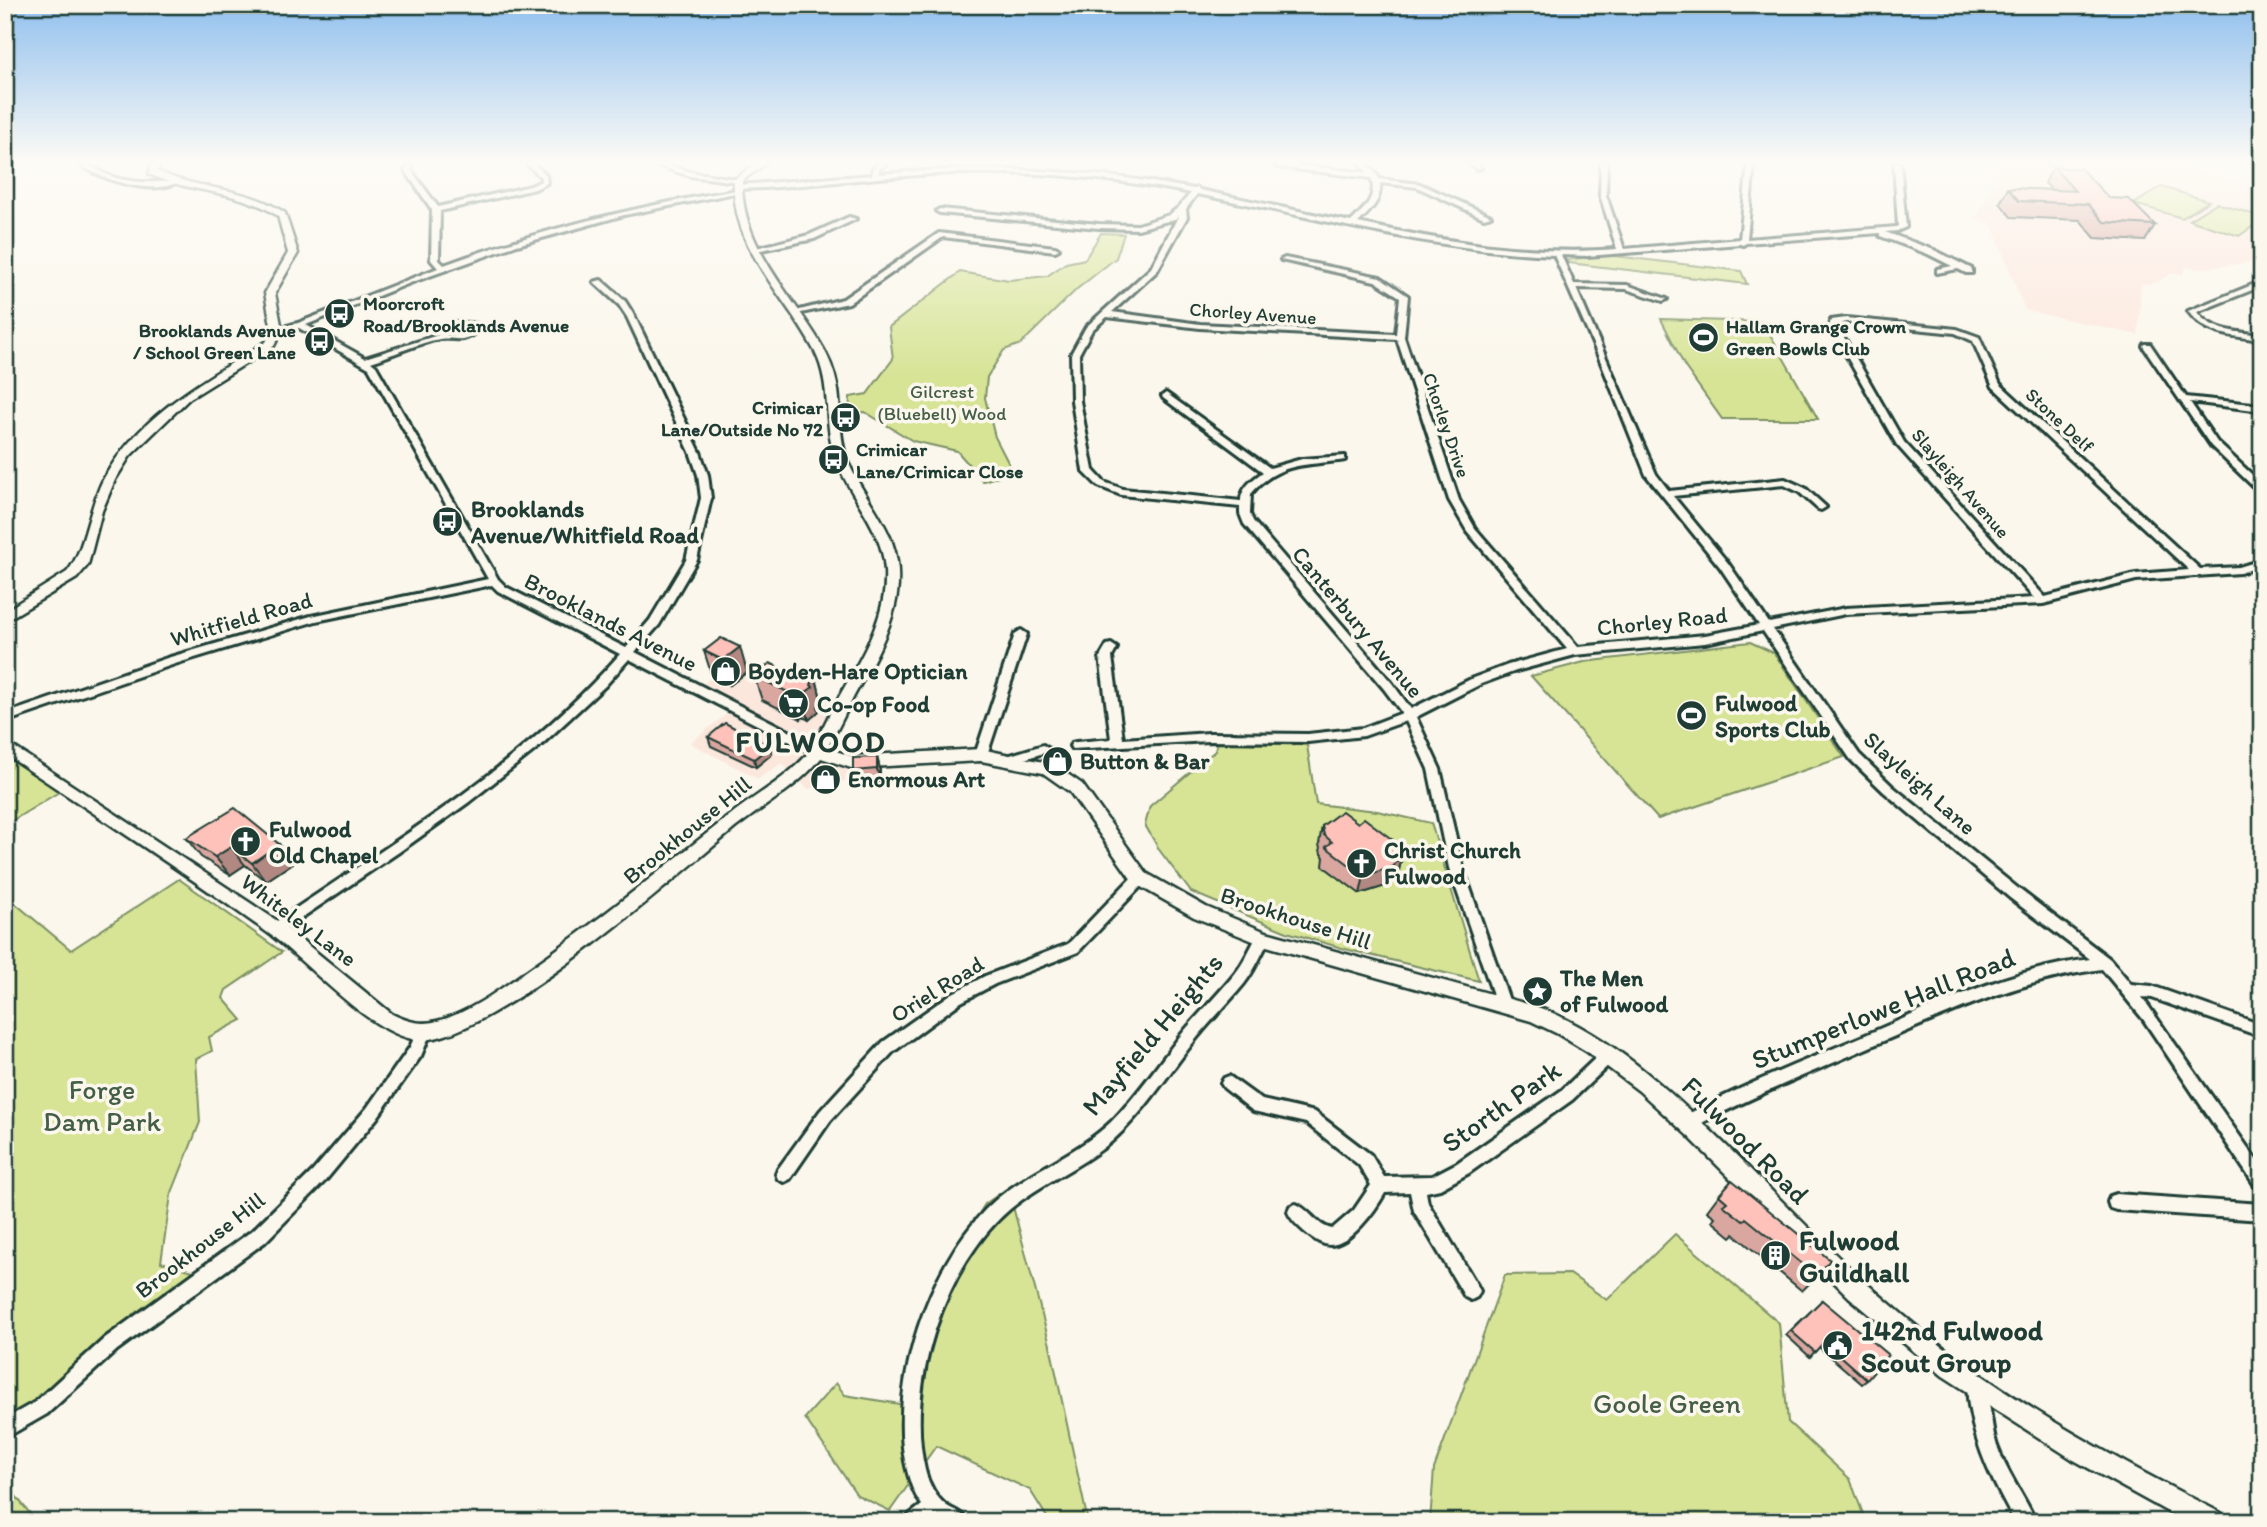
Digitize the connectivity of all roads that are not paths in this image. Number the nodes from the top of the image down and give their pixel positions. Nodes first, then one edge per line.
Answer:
1 (288, 234) edge
2 (436, 234) edge
3 (541, 234) edge
4 (747, 234) edge
5 (817, 234) edge
6 (1169, 234) edge
7 (1415, 234) edge
8 (1616, 234) edge
9 (1744, 234) edge
10 (1852, 234) edge
11 (1887, 234) edge
12 (1904, 234) edge
13 (942, 235) joint
14 (1906, 241) junction
15 (1743, 243) junction
16 (756, 249) junction
17 (1055, 249) dead end
18 (1621, 251) junction
19 (1556, 254) junction
20 (1285, 260) dead end
21 (1959, 265) junction
22 (441, 267) junction
23 (1940, 271) dead end
24 (1969, 271) dead end
25 (598, 282) dead end
26 (2262, 282) edge
27 (1572, 286) junction
28 (1663, 299) dead end
29 (796, 312) junction
30 (1106, 314) junction
31 (1893, 324) joint
32 (300, 325) junction
33 (277, 330) junction
34 (442, 336) dead end
35 (1400, 337) junction
36 (2262, 338) edge
37 (2147, 345) dead end
38 (365, 361) junction
39 (1166, 396) dead end
40 (2183, 399) junction
41 (2262, 408) edge
42 (1342, 457) dead end
43 (1269, 472) junction
44 (2262, 490) edge
45 (1666, 494) junction
46 (1244, 504) junction
47 (1821, 507) dead end
48 (2262, 563) edge
49 (2199, 574) junction
50 (494, 581) junction
51 (2043, 601) junction
52 (5, 617) edge
53 (1764, 626) junction
54 (1021, 635) dead end
55 (1111, 648) dead end
56 (1575, 652) junction
57 (630, 654) junction
58 (1409, 715) junction
59 (5, 718) edge
60 (1118, 743) junction
61 (5, 746) edge
62 (1076, 746) dead end
63 (1043, 749) dead end
64 (818, 751) junction
65 (981, 755) junction
66 (1011, 759) junction
67 (1140, 878) junction
68 (276, 929) junction
69 (1263, 938) junction
70 (2105, 963) junction
71 (2129, 990) junction
72 (1504, 1006) junction
73 (2262, 1031) edge
74 (425, 1032) junction
75 (1608, 1056) junction
76 (1229, 1083) dead end
77 (1688, 1122) junction
78 (784, 1174) dead end
79 (2262, 1182) edge
80 (1380, 1185) junction
81 (1417, 1186) junction
82 (2116, 1202) dead end
83 (1296, 1212) dead end
84 (2262, 1212) edge
85 (1471, 1292) dead end
86 (1976, 1385) junction
87 (5, 1429) edge
88 (934, 1508) junction
89 (916, 1522) edge
90 (957, 1522) edge
91 (2026, 1522) edge
92 (2213, 1522) edge

1 - 33 street
2 - 22 street
3 - 22 street
4 - 16 street
5 - 16 street
6 - 30 street
7 - 19 street
8 - 18 street
9 - 15 street
10 - 15 street
11 - 14 street
12 - 14 street
13 - 17 street
13 - 29 street
14 - 21 street
15 - 18 street
16 - 29 street
18 - 19 street
19 - 27 street, Slayleigh Lane
20 - 35 street, Chorley Drive
21 - 23 street
21 - 24 street
22 - 32 street
25 - 57 street
26 - 36 street
27 - 28 street
27 - 45 street, Slayleigh Lane
29 - 64 street
30 - 35 street, Chorley Avenue
30 - 46 street
31 - 49 street, Stone Delf
31 - 51 street, Slayleigh Avenue
32 - 33 street
32 - 38 street, Brooklands Avenue
33 - 52 street
34 - 38 street
35 - 56 street, Chorley Drive
37 - 40 street
38 - 50 street, Brooklands Avenue
39 - 43 street
40 - 41 street
40 - 44 street
42 - 43 street
43 - 46 street
45 - 47 street
45 - 53 street, Slayleigh Lane
46 - 58 street, Canterbury Avenue
48 - 49 street, Chorley Road
49 - 51 street, Chorley Road
50 - 57 street, Brooklands Avenue
50 - 59 street, Whitfield Road
51 - 53 street, Chorley Road
53 - 56 street, Chorley Road
53 - 70 street, Slayleigh Lane
54 - 65 street
55 - 60 street
56 - 58 street, Chorley Road
57 - 64 street, Brooklands Avenue
57 - 68 street
58 - 60 street, Chorley Road
58 - 72 street, Canterbury Avenue
60 - 62 street, Chorley Road
61 - 68 street, Whiteley Lane
63 - 66 street
64 - 65 street, Brookhouse Hill
64 - 74 street, Brookhouse Hill
65 - 66 street, Brookhouse Hill
66 - 67 street, Brookhouse Hill
67 - 69 street, Brookhouse Hill
67 - 78 street, Oriel Road
68 - 74 street, Whiteley Lane
69 - 72 street, Brookhouse Hill
69 - 88 street, Mayfield Heights
70 - 71 street, Slayleigh Lane
70 - 77 street, Stumperlowe Hall Road
71 - 73 street
71 - 79 street, Slayleigh Lane
72 - 75 street, Fulwood Road
74 - 87 street, Brookhouse Hill
75 - 77 street, Fulwood Road
75 - 81 street, Storth Park
76 - 80 street
77 - 86 street, Fulwood Road
80 - 81 street, Storth Park
80 - 83 street
81 - 85 street
82 - 84 street
86 - 91 street
86 - 92 street, Fulwood Road
88 - 89 street
88 - 90 street

